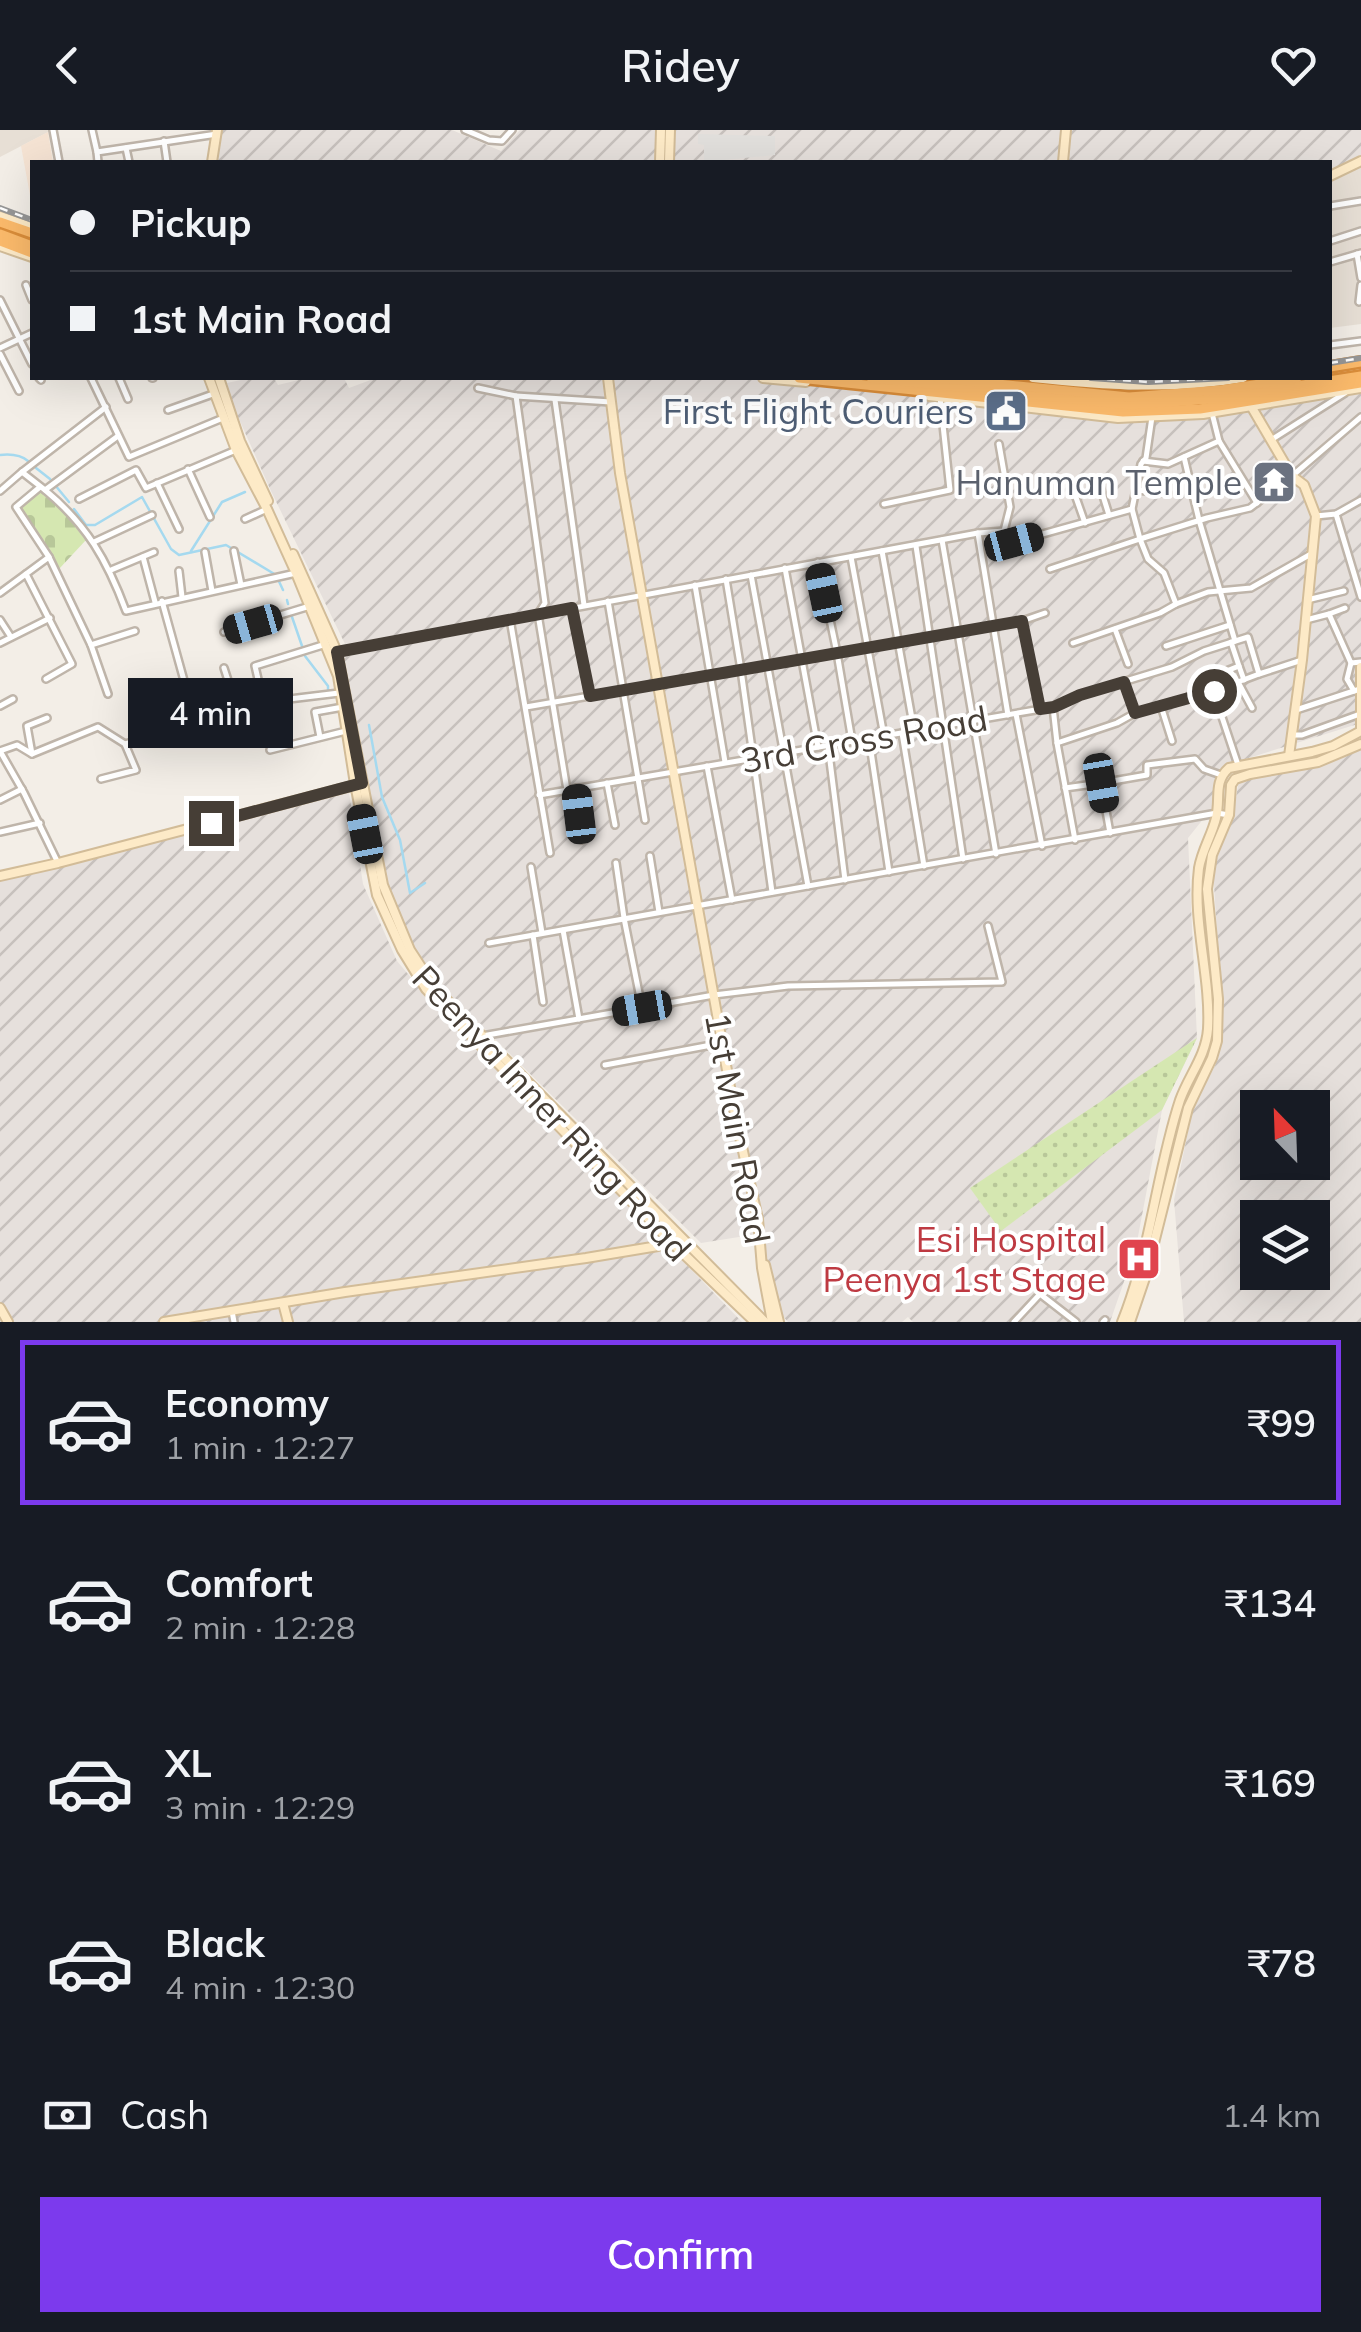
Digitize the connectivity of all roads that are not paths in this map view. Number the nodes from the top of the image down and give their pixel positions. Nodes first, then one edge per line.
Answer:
1 (53, 130) edge
2 (92, 130) edge
3 (465, 130) edge
4 (512, 130) edge
5 (662, 130) edge
6 (670, 130) edge
7 (1066, 130) edge
8 (217, 132) edge
9 (164, 141) junction
10 (126, 148) junction
11 (97, 152) junction
12 (59, 160) edge
13 (98, 160) edge
14 (129, 160) edge
15 (167, 160) edge
16 (212, 160) edge
17 (660, 160) edge
18 (668, 160) edge
19 (1063, 160) edge
20 (1361, 161) edge
21 (1332, 175) edge
22 (1361, 201) edge
23 (1332, 206) edge
24 (0, 221) edge
25 (30, 231) edge
26 (1361, 231) edge
27 (1332, 239) edge
28 (0, 240) edge
29 (30, 251) edge
30 (1359, 253) edge
31 (1332, 261) edge
32 (1361, 278) edge
33 (26, 285) dead end
34 (1361, 285) edge
35 (30, 295) edge
36 (0, 300) edge
37 (1358, 302) edge
38 (30, 334) edge
39 (20, 339) junction
40 (1361, 340) edge
41 (1332, 345) edge
42 (0, 351) edge
43 (30, 360) edge
44 (1361, 363) edge
45 (1332, 368) edge
46 (92, 380) edge
47 (120, 380) edge
48 (209, 380) edge
49 (220, 380) edge
50 (608, 380) edge
51 (782, 380) edge
52 (819, 380) edge
53 (891, 380) edge
54 (957, 380) edge
55 (1005, 380) edge
56 (1054, 380) edge
57 (1232, 380) edge
58 (1251, 380) edge
59 (1284, 380) edge
60 (1358, 384) edge
61 (478, 388) dead end
62 (19, 392) dead end
63 (213, 394) junction
64 (516, 396) junction
65 (940, 397) junction
66 (128, 399) dead end
67 (555, 400) junction
68 (611, 402) junction
69 (1251, 406) junction
70 (106, 408) junction
71 (168, 410) dead end
72 (1212, 413) junction
73 (1152, 417) junction
74 (1361, 417) edge
75 (222, 418) junction
76 (118, 436) junction
77 (1272, 440) junction
78 (1219, 441) junction
79 (999, 444) dead end
80 (236, 450) junction
81 (130, 457) junction
82 (1184, 457) junction
83 (1144, 461) junction
84 (188, 469) junction
85 (136, 470) junction
86 (22, 472) junction
87 (1292, 476) junction
88 (157, 483) junction
89 (1099, 483) dead end
90 (48, 485) junction
91 (1074, 489) dead end
92 (1136, 490) junction
93 (0, 492) edge
94 (1168, 493) dead end
95 (79, 499) dead end
96 (1361, 500) edge
97 (1257, 503) junction
98 (884, 504) dead end
99 (1132, 508) junction
100 (266, 509) junction
101 (1336, 514) junction
102 (152, 515) dead end
103 (1110, 516) junction
104 (1316, 516) junction
105 (210, 517) dead end
106 (245, 519) dead end
107 (1200, 520) junction
108 (1084, 523) junction
109 (179, 530) dead end
110 (1004, 530) junction
111 (978, 533) junction
112 (1140, 539) junction
113 (942, 540) junction
114 (94, 542) junction
115 (916, 544) junction
116 (234, 551) dead end
117 (882, 551) junction
118 (154, 552) dead end
119 (206, 552) dead end
120 (1311, 554) junction
121 (143, 556) junction
122 (851, 556) junction
123 (49, 557) junction
124 (818, 562) junction
125 (785, 568) junction
126 (111, 570) junction
127 (1050, 570) dead end
128 (178, 572) dead end
129 (296, 573) junction
130 (26, 574) junction
131 (751, 575) junction
132 (726, 579) junction
133 (241, 585) junction
134 (696, 585) junction
135 (212, 591) junction
136 (1220, 591) junction
137 (1344, 592) dead end
138 (0, 593) edge
139 (642, 595) junction
140 (1361, 596) edge
141 (182, 597) junction
142 (1307, 600) junction
143 (159, 602) junction
144 (608, 602) junction
145 (1176, 604) junction
146 (584, 605) junction
147 (310, 606) junction
148 (572, 608) junction
149 (1345, 608) dead end
150 (1044, 613) dead end
151 (538, 614) junction
152 (1330, 614) junction
153 (50, 618) junction
154 (510, 619) junction
155 (0, 620) edge
156 (1305, 620) junction
157 (1022, 621) junction
158 (1230, 625) junction
159 (994, 626) junction
160 (1115, 628) junction
161 (135, 631) dead end
162 (224, 632) dead end
163 (958, 632) junction
164 (929, 637) junction
165 (11, 638) junction
166 (898, 642) junction
167 (1233, 642) junction
168 (1073, 643) dead end
169 (0, 644) edge
170 (91, 646) junction
171 (1166, 646) dead end
172 (867, 648) junction
173 (331, 650) junction
174 (837, 653) junction
175 (803, 659) junction
176 (1302, 660) junction
177 (1128, 664) dead end
178 (1358, 664) edge
179 (767, 665) junction
180 (1239, 666) junction
181 (224, 668) dead end
182 (741, 670) junction
183 (1259, 674) junction
184 (711, 675) junction
185 (1360, 678) edge
186 (46, 679) dead end
187 (258, 679) dead end
188 (1242, 681) junction
189 (1124, 682) junction
190 (658, 684) junction
191 (624, 690) junction
192 (1357, 690) edge
193 (1214, 691) junction
194 (341, 693) junction
195 (108, 694) dead end
196 (590, 696) junction
197 (13, 699) dead end
198 (553, 702) junction
199 (0, 706) edge
200 (1161, 706) junction
201 (526, 707) junction
202 (1054, 707) junction
203 (237, 708) junction
204 (343, 708) junction
205 (1252, 708) dead end
206 (1040, 709) junction
207 (1295, 710) junction
208 (1135, 713) junction
209 (1016, 714) junction
210 (1360, 714) edge
211 (1008, 715) junction
212 (47, 718) dead end
213 (974, 720) junction
214 (196, 724) junction
215 (942, 726) junction
216 (346, 730) junction
217 (914, 730) junction
218 (1361, 731) edge
219 (902, 733) junction
220 (884, 736) junction
221 (1292, 736) junction
222 (320, 737) junction
223 (869, 738) junction
224 (1172, 740) dead end
225 (852, 741) junction
226 (1057, 743) junction
227 (125, 744) junction
228 (1361, 744) edge
229 (828, 746) junction
230 (818, 747) junction
231 (270, 750) dead end
232 (0, 751) edge
233 (783, 753) junction
234 (32, 754) junction
235 (1289, 756) junction
236 (754, 758) junction
237 (725, 762) junction
238 (706, 766) junction
239 (1238, 766) junction
240 (674, 772) junction
241 (1222, 774) junction
242 (638, 778) junction
243 (101, 779) dead end
244 (607, 783) junction
245 (1101, 783) junction
246 (358, 784) junction
247 (576, 788) junction
248 (1066, 788) junction
249 (22, 789) junction
250 (567, 790) junction
251 (539, 794) junction
252 (0, 800) edge
253 (1218, 814) junction
254 (1228, 815) junction
255 (644, 820) dead end
256 (40, 823) junction
257 (615, 825) dead end
258 (0, 832) edge
259 (1110, 833) junction
260 (582, 840) dead end
261 (1075, 840) junction
262 (1042, 846) junction
263 (550, 853) dead end
264 (996, 854) junction
265 (650, 856) dead end
266 (963, 860) junction
267 (58, 863) junction
268 (616, 863) dead end
269 (924, 866) junction
270 (531, 867) dead end
271 (889, 872) junction
272 (0, 876) edge
273 (844, 880) junction
274 (808, 886) junction
275 (772, 892) junction
276 (732, 900) junction
277 (698, 905) junction
278 (659, 912) junction
279 (624, 918) junction
280 (988, 926) dead end
281 (564, 930) junction
282 (542, 934) junction
283 (532, 936) junction
284 (488, 944) dead end
285 (714, 996) junction
286 (543, 1002) dead end
287 (642, 1008) junction
288 (579, 1019) junction
289 (482, 1036) junction
290 (722, 1043) junction
291 (606, 1064) dead end
292 (667, 1231) junction
293 (675, 1239) junction
294 (283, 1303) junction
295 (0, 1308) edge
296 (232, 1312) junction
297 (1067, 1315) junction
298 (184, 1320) edge
299 (1018, 1321) edge
300 (8, 1322) edge
301 (164, 1322) edge
302 (234, 1322) edge
303 (288, 1322) edge
304 (755, 1322) edge
305 (772, 1322) edge
306 (1061, 1322) edge
307 (1076, 1322) edge
308 (1122, 1322) edge
309 (1130, 1322) edge

1 - 12 street
2 - 11 street
3 - 4 street
5 - 17 street
6 - 18 street
7 - 19 street
8 - 9 street
8 - 16 street
9 - 10 street
9 - 15 street
10 - 11 street
10 - 14 street
11 - 13 street
20 - 21 street
22 - 23 street
24 - 25 highway
26 - 27 street
28 - 29 highway
30 - 31 street
30 - 32 street
33 - 35 street
34 - 37 street
36 - 39 street
38 - 39 street
39 - 42 street
39 - 43 street
40 - 41 street
42 - 62 street
44 - 45 highway
46 - 70 street
47 - 66 street
48 - 63 street, Peenya Inner Ring Road
49 - 173 street, Peenya Inner Ring Road
50 - 68 street, 1st Main Road
51 - 65 street
52 - 60 highway
53 - 60 highway
54 - 59 highway
55 - 58 highway
56 - 57 street
60 - 69 street
60 - 77 street
61 - 64 street
63 - 71 street
63 - 75 street, Peenya Inner Ring Road
64 - 67 street
64 - 151 street
65 - 73 street
65 - 98 street
67 - 68 street
67 - 146 street
68 - 139 street, 1st Main Road
69 - 72 street
69 - 77 street
70 - 76 street
70 - 86 street
72 - 73 street
72 - 78 street
73 - 83 street
74 - 87 street
75 - 80 street, Peenya Inner Ring Road
75 - 81 street
76 - 81 street
76 - 90 street
77 - 87 street
78 - 82 street
78 - 97 street
79 - 110 street
80 - 84 street
80 - 100 street, Peenya Inner Ring Road
81 - 85 street
82 - 83 street
82 - 107 street
83 - 92 street
84 - 88 street
84 - 105 street
85 - 88 street
85 - 95 street
86 - 90 street
86 - 93 street
87 - 97 street
87 - 104 street
88 - 109 street
89 - 103 street
90 - 114 street
90 - 123 street
91 - 108 street
92 - 94 street
92 - 99 street
96 - 101 street
97 - 107 street
99 - 103 street
99 - 112 street
100 - 106 street
100 - 129 street, Peenya Inner Ring Road
101 - 104 street
101 - 140 street
102 - 114 street
103 - 108 street
104 - 120 street
107 - 112 street
107 - 136 street
108 - 110 street
110 - 111 street
111 - 113 street
111 - 159 street
112 - 127 street
112 - 145 street
113 - 115 street
113 - 163 street
114 - 126 street
115 - 117 street
115 - 164 street
116 - 133 street
117 - 122 street
117 - 166 street
118 - 121 street
119 - 135 street
120 - 136 street
120 - 142 street
121 - 126 street
121 - 143 street
122 - 124 street
122 - 172 street
123 - 130 street
123 - 170 street
124 - 125 street
124 - 174 street
125 - 131 street
125 - 175 street
126 - 143 street
128 - 141 street
129 - 133 street
129 - 147 street, Peenya Inner Ring Road
130 - 138 street
130 - 153 street
131 - 132 street
131 - 179 street
132 - 134 street
132 - 182 street
133 - 135 street
134 - 139 street
134 - 184 street
135 - 141 street
136 - 145 street
136 - 158 street
137 - 142 street
139 - 144 street
139 - 190 street, 1st Main Road
141 - 143 street
142 - 156 street
143 - 214 street
144 - 146 street
144 - 191 street
145 - 160 street
146 - 148 street
147 - 162 street
147 - 173 street, Peenya Inner Ring Road
148 - 151 street
148 - 196 street
149 - 152 street
150 - 157 street
151 - 154 street
151 - 198 street
152 - 156 street
152 - 178 street
153 - 165 street
153 - 186 street
154 - 173 street
154 - 201 street
155 - 165 street
156 - 176 street
157 - 159 street
157 - 206 street
158 - 167 street
158 - 171 street
159 - 163 street
159 - 211 street
160 - 168 street
160 - 177 street
161 - 170 street
163 - 164 street
163 - 213 street
164 - 166 street
164 - 215 street
165 - 169 street
166 - 172 street
166 - 217 street
167 - 180 street
167 - 183 street
167 - 189 street, 3rd Cross Road
170 - 195 street
172 - 174 street
172 - 220 street
173 - 187 street
173 - 194 street, Peenya Inner Ring Road
173 - 246 street, Peenya Inner Ring Road
174 - 175 street
174 - 225 street
175 - 179 street
175 - 230 street
176 - 183 street
176 - 207 street
178 - 185 street
178 - 192 street
179 - 182 street
179 - 233 street
180 - 188 street
180 - 193 street
181 - 203 street
182 - 184 street
182 - 236 street
183 - 188 street
184 - 190 street
184 - 237 street
185 - 192 street
188 - 193 street
188 - 205 street
189 - 202 street, 3rd Cross Road
189 - 208 street
190 - 191 street
190 - 240 street, 1st Main Road
191 - 196 street
191 - 242 street
192 - 207 street
192 - 210 street
193 - 200 street
193 - 239 street
194 - 203 street
194 - 204 street, Peenya Inner Ring Road
196 - 198 street
197 - 199 street
198 - 201 street
198 - 250 street
200 - 208 street
200 - 224 street
201 - 251 street
202 - 206 street, 3rd Cross Road
202 - 226 street
203 - 214 street
204 - 216 street, Peenya Inner Ring Road
204 - 222 street
206 - 209 street, 3rd Cross Road
207 - 221 street
208 - 226 street
209 - 211 street, 3rd Cross Road
209 - 262 street
210 - 218 street
210 - 221 street
211 - 213 street, 3rd Cross Road
212 - 234 street
213 - 215 street, 3rd Cross Road
213 - 264 street
214 - 227 street
215 - 217 street, 3rd Cross Road
215 - 266 street
216 - 222 street
216 - 246 street, Peenya Inner Ring Road
217 - 219 street, 3rd Cross Road
218 - 235 street
219 - 220 street, 3rd Cross Road
219 - 269 street
220 - 223 street, 3rd Cross Road
221 - 235 street
222 - 231 street
223 - 225 street, 3rd Cross Road
223 - 271 street
225 - 229 street, 3rd Cross Road
226 - 248 street
227 - 234 street
227 - 243 street
228 - 254 street
229 - 230 street, 3rd Cross Road
229 - 273 street
230 - 233 street, 3rd Cross Road
232 - 234 street
232 - 249 street
233 - 236 street, 3rd Cross Road
233 - 274 street
235 - 239 street
236 - 237 street, 3rd Cross Road
236 - 275 street
237 - 238 street, 3rd Cross Road
238 - 240 street, 3rd Cross Road
238 - 276 street
239 - 241 street
240 - 242 street, 3rd Cross Road
240 - 277 street, 1st Main Road
241 - 245 street
241 - 253 street
242 - 244 street, 3rd Cross Road
242 - 255 street
244 - 247 street, 3rd Cross Road
244 - 257 street
245 - 248 street
245 - 259 street
246 - 267 street
246 - 289 street, Peenya Inner Ring Road
246 - 292 street, Peenya Inner Ring Road
247 - 250 street, 3rd Cross Road
247 - 260 street
248 - 261 street
249 - 252 street
249 - 256 street
250 - 251 street, 3rd Cross Road
251 - 263 street
253 - 254 street
253 - 259 street
253 - 308 street
254 - 309 street
256 - 258 street
256 - 267 street
259 - 261 street
261 - 262 street
262 - 264 street
264 - 266 street
265 - 278 street
266 - 269 street
267 - 272 street
268 - 279 street
269 - 271 street
270 - 282 street
271 - 273 street
273 - 274 street
274 - 275 street
275 - 276 street
276 - 277 street
277 - 278 street
277 - 285 street, 1st Main Road
278 - 279 street
279 - 281 street
279 - 287 street
280 - 285 street
281 - 282 street
281 - 288 street
282 - 283 street
283 - 284 street
283 - 286 street
285 - 287 street
285 - 290 street, 1st Main Road
287 - 288 street
288 - 289 street
289 - 292 street, Peenya Inner Ring Road
290 - 291 street
290 - 305 street, 1st Main Road
292 - 293 street, Peenya Inner Ring Road
293 - 294 street
293 - 304 street, Peenya Inner Ring Road
293 - 305 street, Peenya Inner Ring Road
294 - 296 street
294 - 303 street
295 - 300 street
296 - 298 street
296 - 302 street
297 - 299 street
297 - 306 street
297 - 307 street
298 - 301 street

